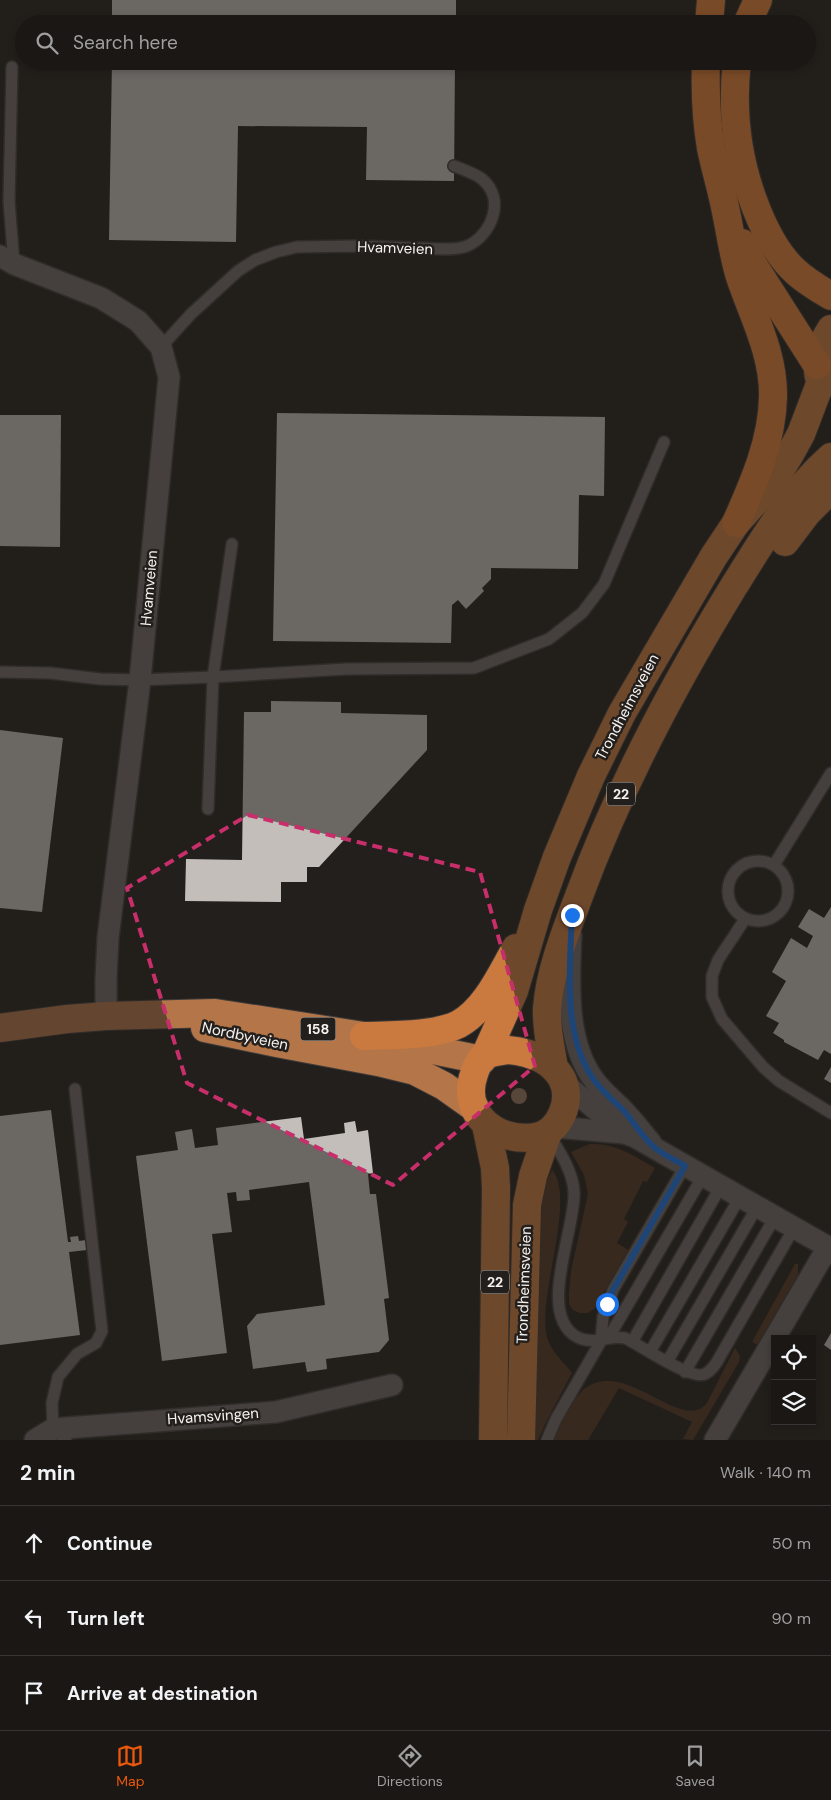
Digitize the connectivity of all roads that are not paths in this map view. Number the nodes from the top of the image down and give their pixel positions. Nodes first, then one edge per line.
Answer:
1 (711, 0) edge
2 (758, 0) edge
3 (710, 15) edge
4 (751, 15) edge
5 (12, 68) dead end
6 (706, 70) edge
7 (736, 70) edge
8 (454, 166) dead end
9 (724, 201) junction
10 (7, 260) edge
11 (831, 296) edge
12 (831, 329) edge
13 (161, 348) junction
14 (823, 384) edge
15 (664, 442) dead end
16 (831, 456) edge
17 (831, 490) edge
18 (736, 523) junction
19 (232, 544) dead end
20 (743, 572) junction
21 (0, 672) edge
22 (213, 678) junction
23 (140, 680) junction
24 (831, 773) edge
25 (208, 809) dead end
26 (774, 865) junction
27 (538, 910) junction
28 (572, 915) junction
29 (745, 919) junction
30 (152, 1015) junction
31 (106, 1016) junction
32 (0, 1028) edge
33 (364, 1036) junction
34 (483, 1058) junction
35 (559, 1075) junction
36 (75, 1089) dead end
37 (831, 1113) edge
38 (480, 1117) junction
39 (552, 1129) junction
40 (624, 1134) junction
41 (654, 1147) junction
42 (703, 1176) junction
43 (757, 1207) junction
44 (794, 1228) junction
45 (829, 1245) edge
46 (605, 1339) junction
47 (632, 1342) junction
48 (650, 1352) junction
49 (667, 1362) junction
50 (685, 1372) junction
51 (392, 1386) dead end
52 (51, 1436) edge
53 (493, 1440) edge
54 (521, 1440) edge
55 (547, 1440) edge
56 (715, 1440) edge

1 - 3 highway
2 - 4 highway
5 - 10 lane
6 - 9 highway
7 - 11 highway
8 - 13 lane, Hvamveien
9 - 14 highway
9 - 18 highway
10 - 13 street, Hvamveien
12 - 14 highway, 22
13 - 23 street, Hvamveien
14 - 18 highway, Trondheimsveien / 22
15 - 22 lane
16 - 20 highway, 22
17 - 20 highway, 22
18 - 27 highway, Trondheimsveien / 22
19 - 22 lane
20 - 28 highway, 22
21 - 23 lane
22 - 23 lane
22 - 25 lane
23 - 31 street, Hvamveien
24 - 26 lane
26 - 29 lane
26 - 29 lane
27 - 33 highway, 22
27 - 34 highway, Trondheimsveien / 22
28 - 35 highway, 22
28 - 41 street
29 - 37 lane
30 - 31 main road, Nordbyveien / 158
30 - 33 main road, Nordbyveien / 158
30 - 38 main road, Nordbyveien / 158
31 - 32 main road, Nordbyveien / 158
33 - 34 main road, Nordbyveien / 158
34 - 35 highway
34 - 38 highway, 22
35 - 39 highway, 22
35 - 40 street
36 - 52 lane
38 - 39 highway
38 - 53 highway, Trondheimsveien / 22
39 - 40 street
39 - 46 lane
39 - 54 highway, Trondheimsveien / 22
40 - 41 street
41 - 42 street
42 - 43 street
42 - 46 lane
42 - 46 lane
42 - 47 lane
43 - 44 street
43 - 48 lane
43 - 49 lane
43 - 50 lane
44 - 45 street
44 - 50 lane
45 - 56 street
46 - 47 lane
46 - 55 lane
47 - 48 lane
48 - 49 lane
49 - 50 lane
51 - 52 street, Hvamsvingen

